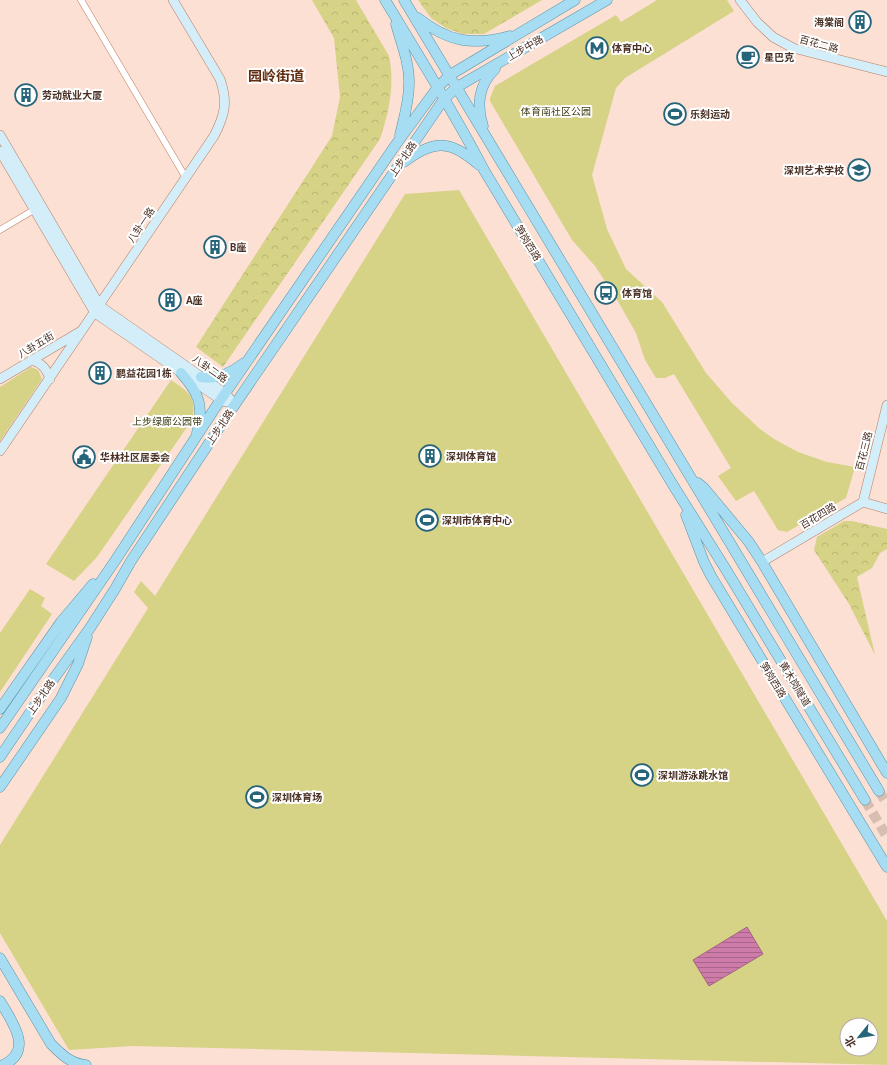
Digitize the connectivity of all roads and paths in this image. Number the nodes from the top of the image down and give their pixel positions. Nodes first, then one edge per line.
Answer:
1 (81, 0) edge
2 (173, 0) edge
3 (385, 0) edge
4 (404, 0) edge
5 (575, 0) edge
6 (607, 0) edge
7 (740, 0) edge
8 (392, 11) junction
9 (412, 13) junction
10 (419, 24) junction
11 (405, 33) junction
12 (519, 34) junction
13 (506, 59) junction
14 (887, 72) edge
15 (450, 75) junction
16 (438, 87) junction
17 (457, 87) junction
18 (444, 99) junction
19 (0, 135) edge
20 (399, 140) junction
21 (489, 141) junction
22 (0, 151) edge
23 (399, 166) junction
24 (484, 170) junction
25 (186, 178) junction
26 (38, 207) junction
27 (0, 230) edge
28 (549, 241) junction
29 (534, 251) junction
30 (97, 309) junction
31 (84, 329) junction
32 (31, 360) junction
33 (248, 360) junction
34 (181, 372) junction
35 (201, 376) junction
36 (0, 379) edge
37 (50, 379) junction
38 (223, 397) junction
39 (887, 405) edge
40 (235, 406) junction
41 (196, 438) junction
42 (0, 451) edge
43 (690, 477) junction
44 (673, 485) junction
45 (863, 502) junction
46 (887, 508) edge
47 (740, 559) joint
48 (115, 561) junction
49 (762, 562) junction
50 (725, 568) joint
51 (90, 628) junction
52 (0, 709) edge
53 (0, 728) edge
54 (0, 757) edge
55 (887, 773) edge
56 (0, 787) edge
57 (879, 791) tunnel mouth
58 (865, 800) tunnel mouth
59 (887, 867) edge
60 (0, 958) edge
61 (0, 1001) edge
62 (51, 1044) junction
63 (3, 1065) edge
64 (64, 1065) edge
65 (86, 1065) edge

1 - 25 street
2 - 25 street, 八卦一路
3 - 8 main road, 笋岗西路
4 - 9 main road, 笋岗西路
5 - 12 main road, 上步中路
6 - 13 main road, 上步中路
7 - 14 street, 百花二路
8 - 11 main road, 笋岗西路
8 - 20 main road
9 - 10 main road, 笋岗西路
9 - 12 main road
10 - 11 main road
10 - 15 main road, 笋岗西路
11 - 16 main road, 笋岗西路
12 - 15 main road, 上步中路
13 - 17 main road, 上步中路
13 - 21 main road
15 - 16 main road, 上步中路
15 - 17 main road, 笋岗西路
16 - 18 main road, 笋岗西路
16 - 20 main road, 上步北路
17 - 18 main road, 上步中路
17 - 21 main road, 笋岗西路
18 - 23 main road, 上步北路
18 - 24 main road, 笋岗西路
19 - 26 street, 八卦二路
20 - 33 main road, 上步北路
21 - 28 main road, 笋岗西路
22 - 26 street, 八卦二路
23 - 24 main road
23 - 40 main road, 上步北路
24 - 29 main road, 笋岗西路
25 - 30 street, 八卦一路
26 - 27 street
26 - 30 street, 八卦二路
28 - 29 main road
28 - 43 main road, 笋岗西路
29 - 44 main road, 笋岗西路
30 - 31 street, 八卦一路
30 - 34 street, 八卦二路
30 - 35 street, 八卦二路
31 - 32 street, 八卦五街
31 - 37 street, 八卦一路
32 - 36 street, 八卦五街
32 - 37 street
33 - 35 main road
33 - 38 main road, 上步北路
34 - 38 street, 八卦二路
34 - 41 main road
35 - 38 street, 八卦二路
37 - 42 street, 八卦一路
38 - 40 street, 八卦二路
38 - 41 main road, 上步北路
39 - 45 street, 百花三路
40 - 51 main road, 上步北路
41 - 48 main road, 上步北路
43 - 47 main road, 笋岗西路
43 - 49 main road, 笋岗西路
44 - 50 main road, 笋岗西路
44 - 59 main road, 笋岗西路
45 - 46 street
45 - 49 street, 百花四路
47 - 57 main road, 黄木岗隧道
48 - 52 main road
48 - 53 main road, 上步北路
49 - 55 main road, 笋岗西路
50 - 58 main road, 黄木岗隧道
51 - 54 main road, 上步北路
51 - 56 main road
60 - 62 main road
61 - 63 main road
62 - 64 main road
62 - 65 main road

